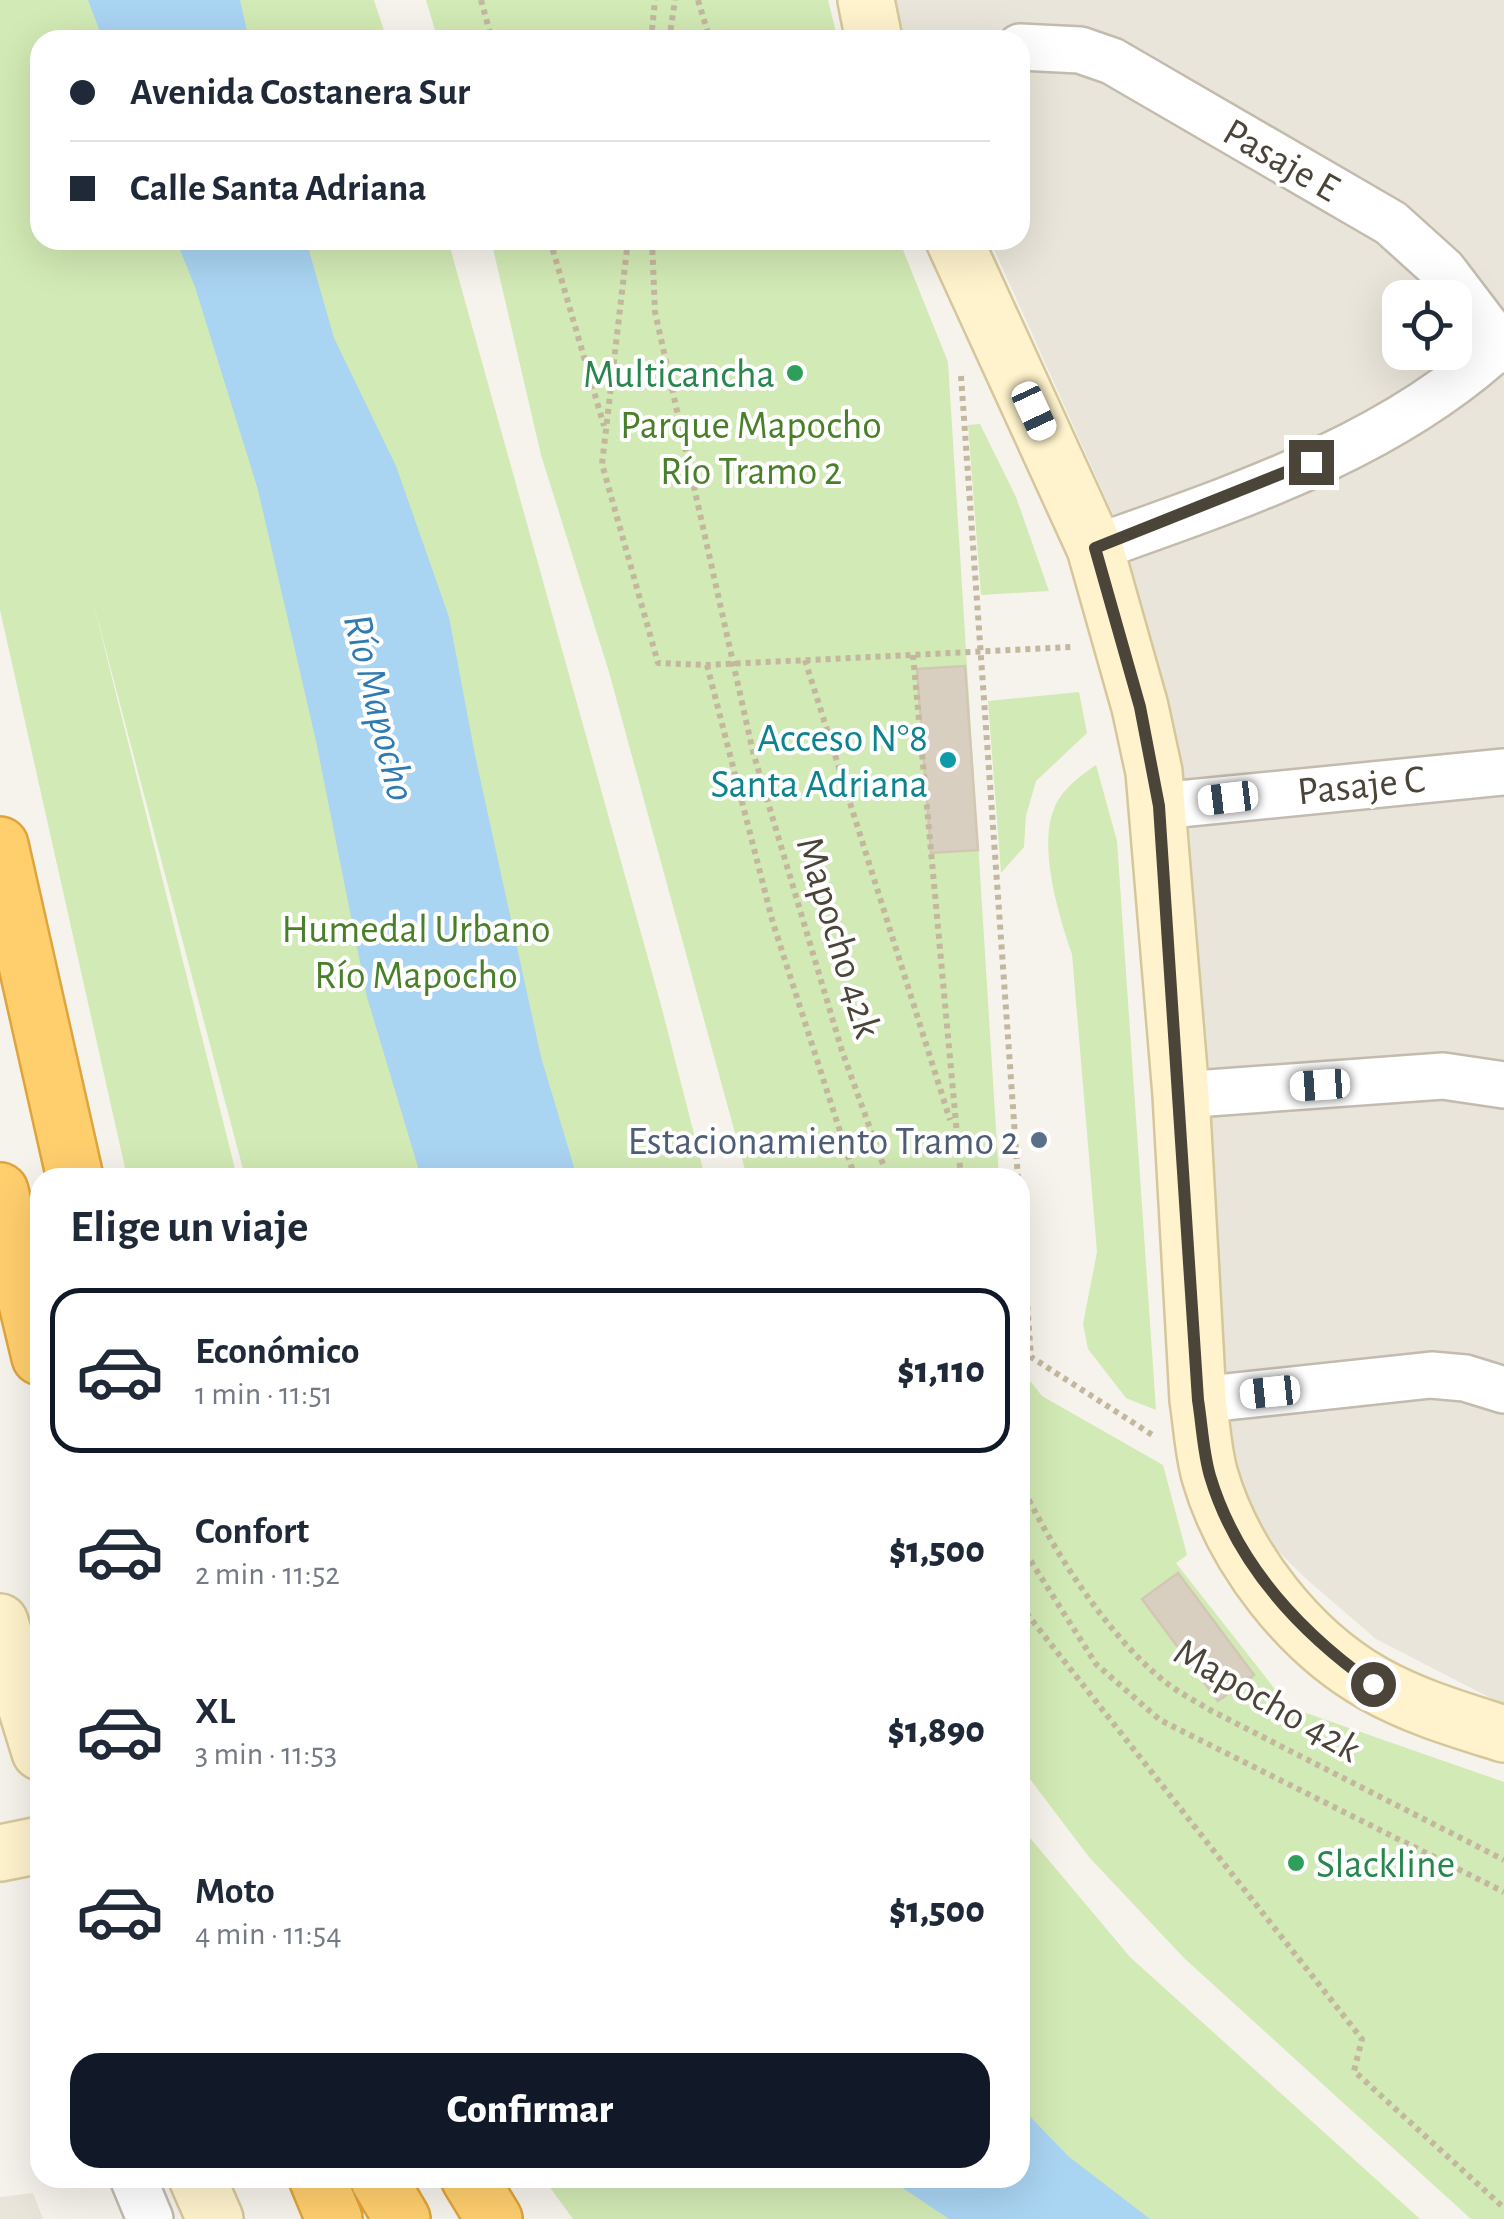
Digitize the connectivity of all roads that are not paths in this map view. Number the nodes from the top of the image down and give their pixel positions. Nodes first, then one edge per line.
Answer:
1 (866, 0) edge
2 (872, 30) edge
3 (1030, 48) edge
4 (959, 250) edge
5 (1502, 346) edge
6 (1095, 548) junction
7 (1504, 772) edge
8 (1159, 806) junction
9 (0, 844) edge
10 (1504, 1085) edge
11 (1181, 1095) junction
12 (74, 1168) edge
13 (0, 1192) edge
14 (30, 1315) edge
15 (1504, 1390) edge
16 (1198, 1400) junction
17 (0, 1622) edge
18 (30, 1720) edge
19 (1504, 1734) edge
20 (30, 1846) edge
21 (0, 1852) edge
22 (137, 2188) edge
23 (201, 2188) edge
24 (321, 2188) edge
25 (384, 2188) edge
26 (150, 2219) edge
27 (215, 2219) edge
28 (334, 2219) edge
29 (402, 2219) edge

1 - 2 main road
3 - 5 street, Pasaje E
4 - 6 main road
5 - 6 street
6 - 8 main road
7 - 8 street, Pasaje C
8 - 11 main road
9 - 12 highway
10 - 11 street
11 - 16 main road
13 - 14 highway
15 - 16 street
16 - 19 main road
17 - 18 main road
20 - 21 main road
22 - 26 street
23 - 27 main road
24 - 28 highway
25 - 29 highway

